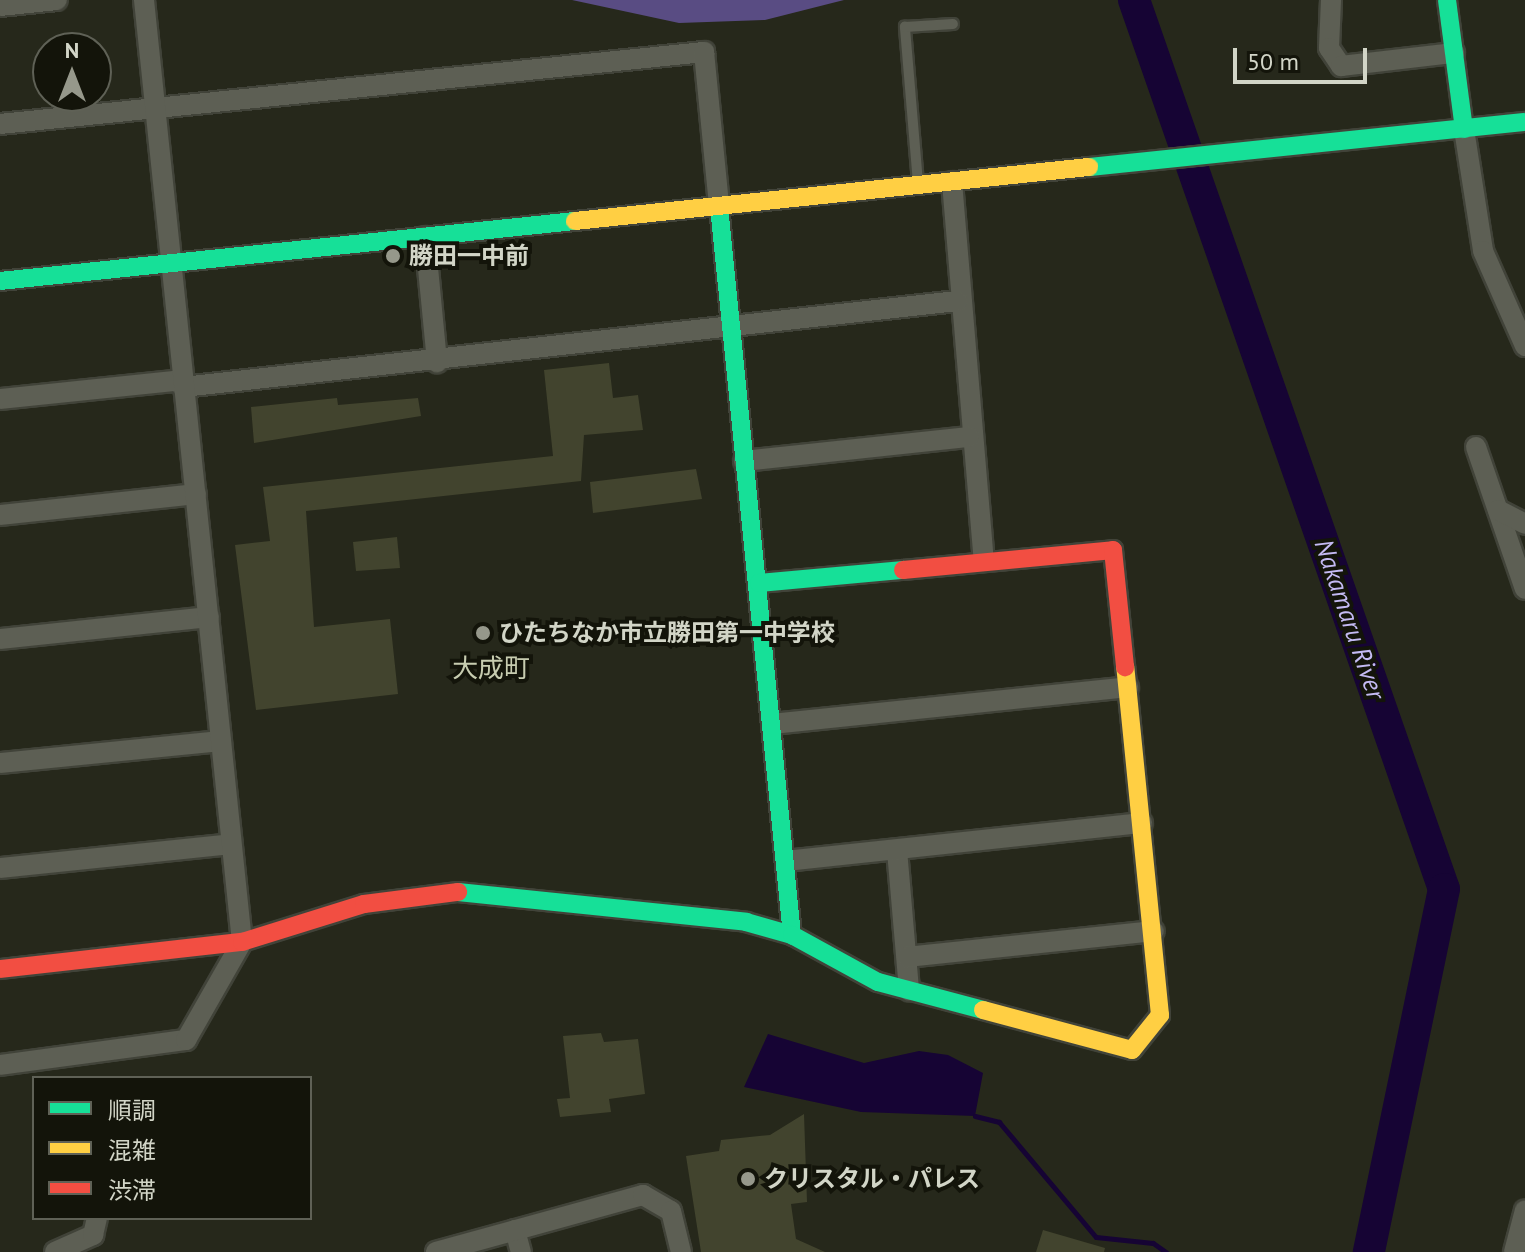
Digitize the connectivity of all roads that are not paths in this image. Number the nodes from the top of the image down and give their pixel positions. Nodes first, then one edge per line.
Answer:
1 (57, 0) edge
2 (144, 0) edge
3 (1331, 0) edge
4 (1447, 0) edge
5 (0, 6) edge
6 (953, 24) dead end
7 (1454, 53) junction
8 (155, 107) junction
9 (1525, 122) edge
10 (0, 124) edge
11 (1464, 129) junction
12 (952, 182) junction
13 (918, 185) junction
14 (719, 206) junction
15 (425, 237) junction
16 (171, 263) junction
17 (0, 281) edge
18 (957, 301) junction
19 (732, 327) junction
20 (1525, 346) edge
21 (437, 362) junction
22 (183, 384) junction
23 (0, 399) edge
24 (969, 437) junction
25 (1476, 447) dead end
26 (744, 461) junction
27 (196, 494) junction
28 (1498, 510) junction
29 (0, 515) edge
30 (1525, 524) edge
31 (984, 560) junction
32 (759, 583) junction
33 (1525, 589) edge
34 (209, 617) junction
35 (0, 639) edge
36 (1128, 687) junction
37 (772, 724) junction
38 (221, 741) junction
39 (0, 763) edge
40 (1142, 823) junction
41 (231, 844) junction
42 (897, 850) junction
43 (786, 861) junction
44 (0, 868) edge
45 (1154, 931) junction
46 (792, 935) junction
47 (242, 942) junction
48 (907, 957) junction
49 (0, 969) edge
50 (909, 990) junction
51 (0, 1065) edge
52 (1525, 1210) edge
53 (97, 1220) edge
54 (515, 1230) junction
55 (55, 1252) edge
56 (436, 1252) edge
57 (521, 1252) edge
58 (681, 1252) edge
59 (1514, 1252) edge

1 - 5 street
2 - 8 street
3 - 7 street
4 - 7 street
6 - 13 lane
7 - 11 street
8 - 10 street
8 - 14 street
8 - 16 street
9 - 11 street
11 - 12 street
11 - 20 street
12 - 13 street
12 - 18 street
13 - 14 street
14 - 15 street
14 - 19 street
15 - 16 street
15 - 21 street
16 - 17 street
16 - 22 street
18 - 19 street
18 - 24 street
19 - 21 street
19 - 26 street
21 - 22 street
22 - 23 street
22 - 27 street
24 - 26 street
24 - 31 street
25 - 28 street
26 - 32 street
27 - 29 street
27 - 34 street
28 - 30 street
28 - 33 street
31 - 32 street
31 - 36 street
32 - 37 street
34 - 35 street
34 - 38 street
36 - 37 street
36 - 40 street
37 - 43 street
38 - 39 street
38 - 41 street
40 - 42 street
40 - 45 street
41 - 44 street
41 - 47 street
42 - 43 street
42 - 48 street
43 - 46 street
45 - 48 street
45 - 50 street
46 - 47 street
46 - 50 street
47 - 49 street
47 - 51 street
48 - 50 street
52 - 59 street
53 - 55 street
54 - 56 street
54 - 57 street
54 - 58 street

